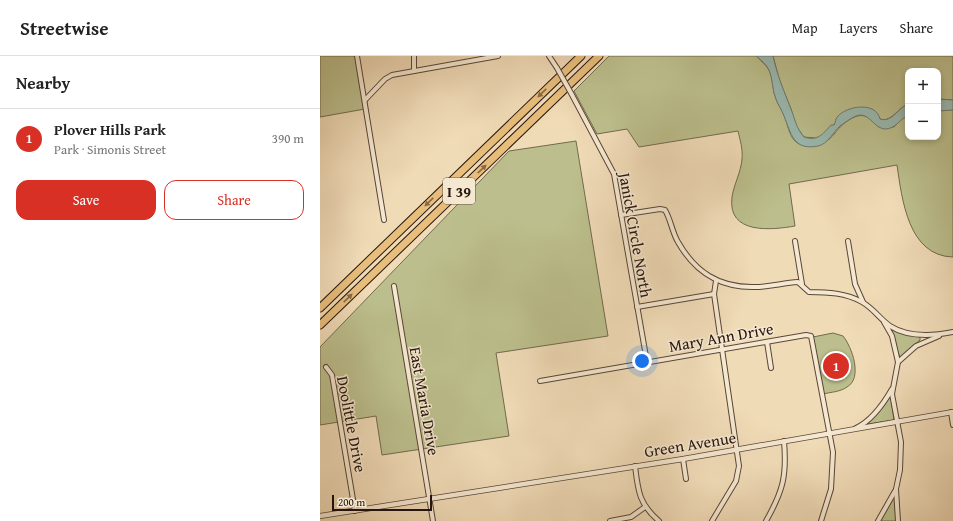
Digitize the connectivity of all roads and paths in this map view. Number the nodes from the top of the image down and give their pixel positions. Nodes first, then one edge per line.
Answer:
1 (357, 56) edge
2 (414, 56) edge
3 (498, 56) edge
4 (549, 56) edge
5 (581, 56) edge
6 (599, 56) edge
7 (478, 58) edge
8 (414, 71) junction
9 (365, 100) junction
10 (621, 215) junction
11 (384, 220) dead end
12 (796, 241) dead end
13 (848, 241) dead end
14 (716, 281) junction
15 (802, 284) junction
16 (394, 286) dead end
17 (714, 294) junction
18 (863, 303) junction
19 (637, 307) junction
20 (320, 308) edge
21 (883, 319) junction
22 (320, 326) edge
23 (953, 332) edge
24 (946, 334) junction
25 (767, 342) junction
26 (722, 349) junction
27 (647, 362) junction
28 (898, 362) junction
29 (326, 367) dead end
30 (772, 368) dead end
31 (540, 381) dead end
32 (893, 387) junction
33 (952, 412) edge
34 (897, 422) junction
35 (953, 425) edge
36 (854, 429) junction
37 (829, 433) junction
38 (784, 441) junction
39 (738, 449) junction
40 (683, 459) junction
41 (634, 466) junction
42 (686, 480) dead end
43 (896, 489) junction
44 (430, 499) junction
45 (645, 507) junction
46 (355, 511) junction
47 (322, 518) edge
48 (433, 521) edge
49 (610, 521) edge
50 (659, 521) edge
51 (712, 521) edge
52 (766, 521) edge
53 (821, 521) edge
54 (878, 521) edge
55 (898, 521) edge

1 - 9 street
2 - 8 street
3 - 7 street
4 - 10 street, Janick Circle North, bridge
5 -> 20 highway, I 39
22 -> 6 highway, I 39
7 - 8 street
8 - 9 street
9 - 11 street
10 - 14 street
10 - 19 street, Janick Circle North
12 - 15 street
13 - 18 street
14 - 15 street
14 - 17 street
15 - 18 street
16 - 44 street, East Maria Drive
17 - 19 street
17 - 26 street
18 - 21 street
19 - 27 street, Janick Circle North
21 - 24 street
21 - 28 street
23 - 24 street
24 - 28 street
25 - 26 street, Mary Ann Drive
25 - 30 street
25 - 37 street, Mary Ann Drive
26 - 27 street, Mary Ann Drive
26 - 39 street
27 - 31 street, Mary Ann Drive
28 - 32 street
29 - 46 street, Doolittle Drive
32 - 34 street
32 - 36 street
33 - 34 street, Green Avenue
33 - 35 street
34 - 36 street, Green Avenue
34 - 43 street
36 - 37 street, Green Avenue
37 - 38 street, Green Avenue
37 - 53 street
38 - 39 street, Green Avenue
38 - 52 street
39 - 40 street, Green Avenue
39 - 51 street
40 - 41 street, Green Avenue
40 - 42 street
41 - 44 street, Green Avenue
41 - 45 street
43 - 54 street
43 - 55 street
44 - 46 street, Green Avenue
44 - 48 street, East Maria Drive
45 - 49 street
45 - 50 street
46 - 47 street, Green Avenue

